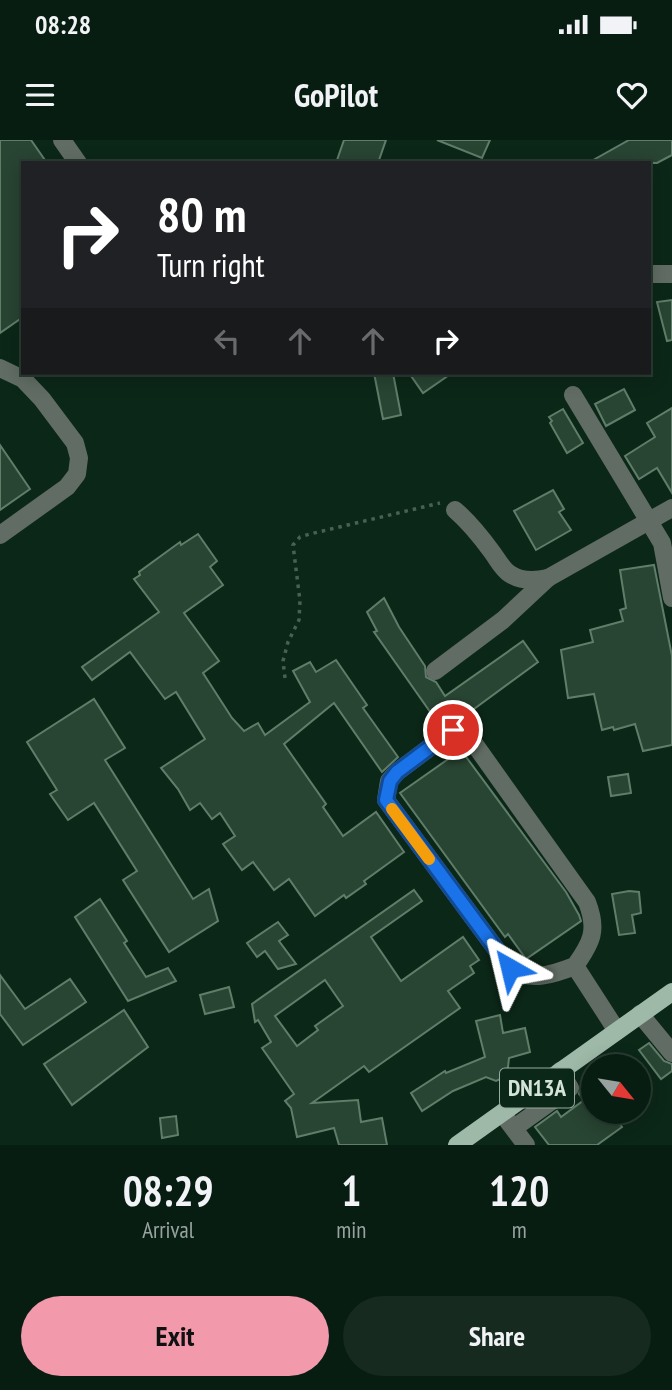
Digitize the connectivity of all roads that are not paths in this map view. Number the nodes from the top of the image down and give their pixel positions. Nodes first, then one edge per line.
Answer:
1 (62, 140) edge
2 (77, 161) edge
3 (651, 274) edge
4 (672, 274) edge
5 (0, 368) edge
6 (573, 395) dead end
7 (672, 509) edge
8 (455, 510) road end
9 (651, 521) junction
10 (0, 535) edge
11 (548, 578) junction
12 (672, 598) edge
13 (435, 671) dead end
14 (575, 966) junction
15 (672, 992) edge
16 (640, 1014) junction
17 (617, 1031) junction
18 (672, 1053) edge
19 (560, 1071) junction
20 (502, 1112) junction
21 (514, 1128) junction
22 (457, 1145) edge
23 (526, 1145) edge

1 - 2 street
3 - 4 street
5 - 10 street
6 - 9 street
7 - 9 street
8 - 11 street
9 - 11 street
9 - 12 street
11 - 13 street
14 - 14 street
14 - 17 street
15 - 16 main road, DN13A
16 - 17 main road, DN13A
16 - 18 street
17 - 19 main road, DN13A
19 - 20 main road, DN13A
19 - 21 street
20 - 21 street
20 - 22 main road, DN13A
21 - 23 street

